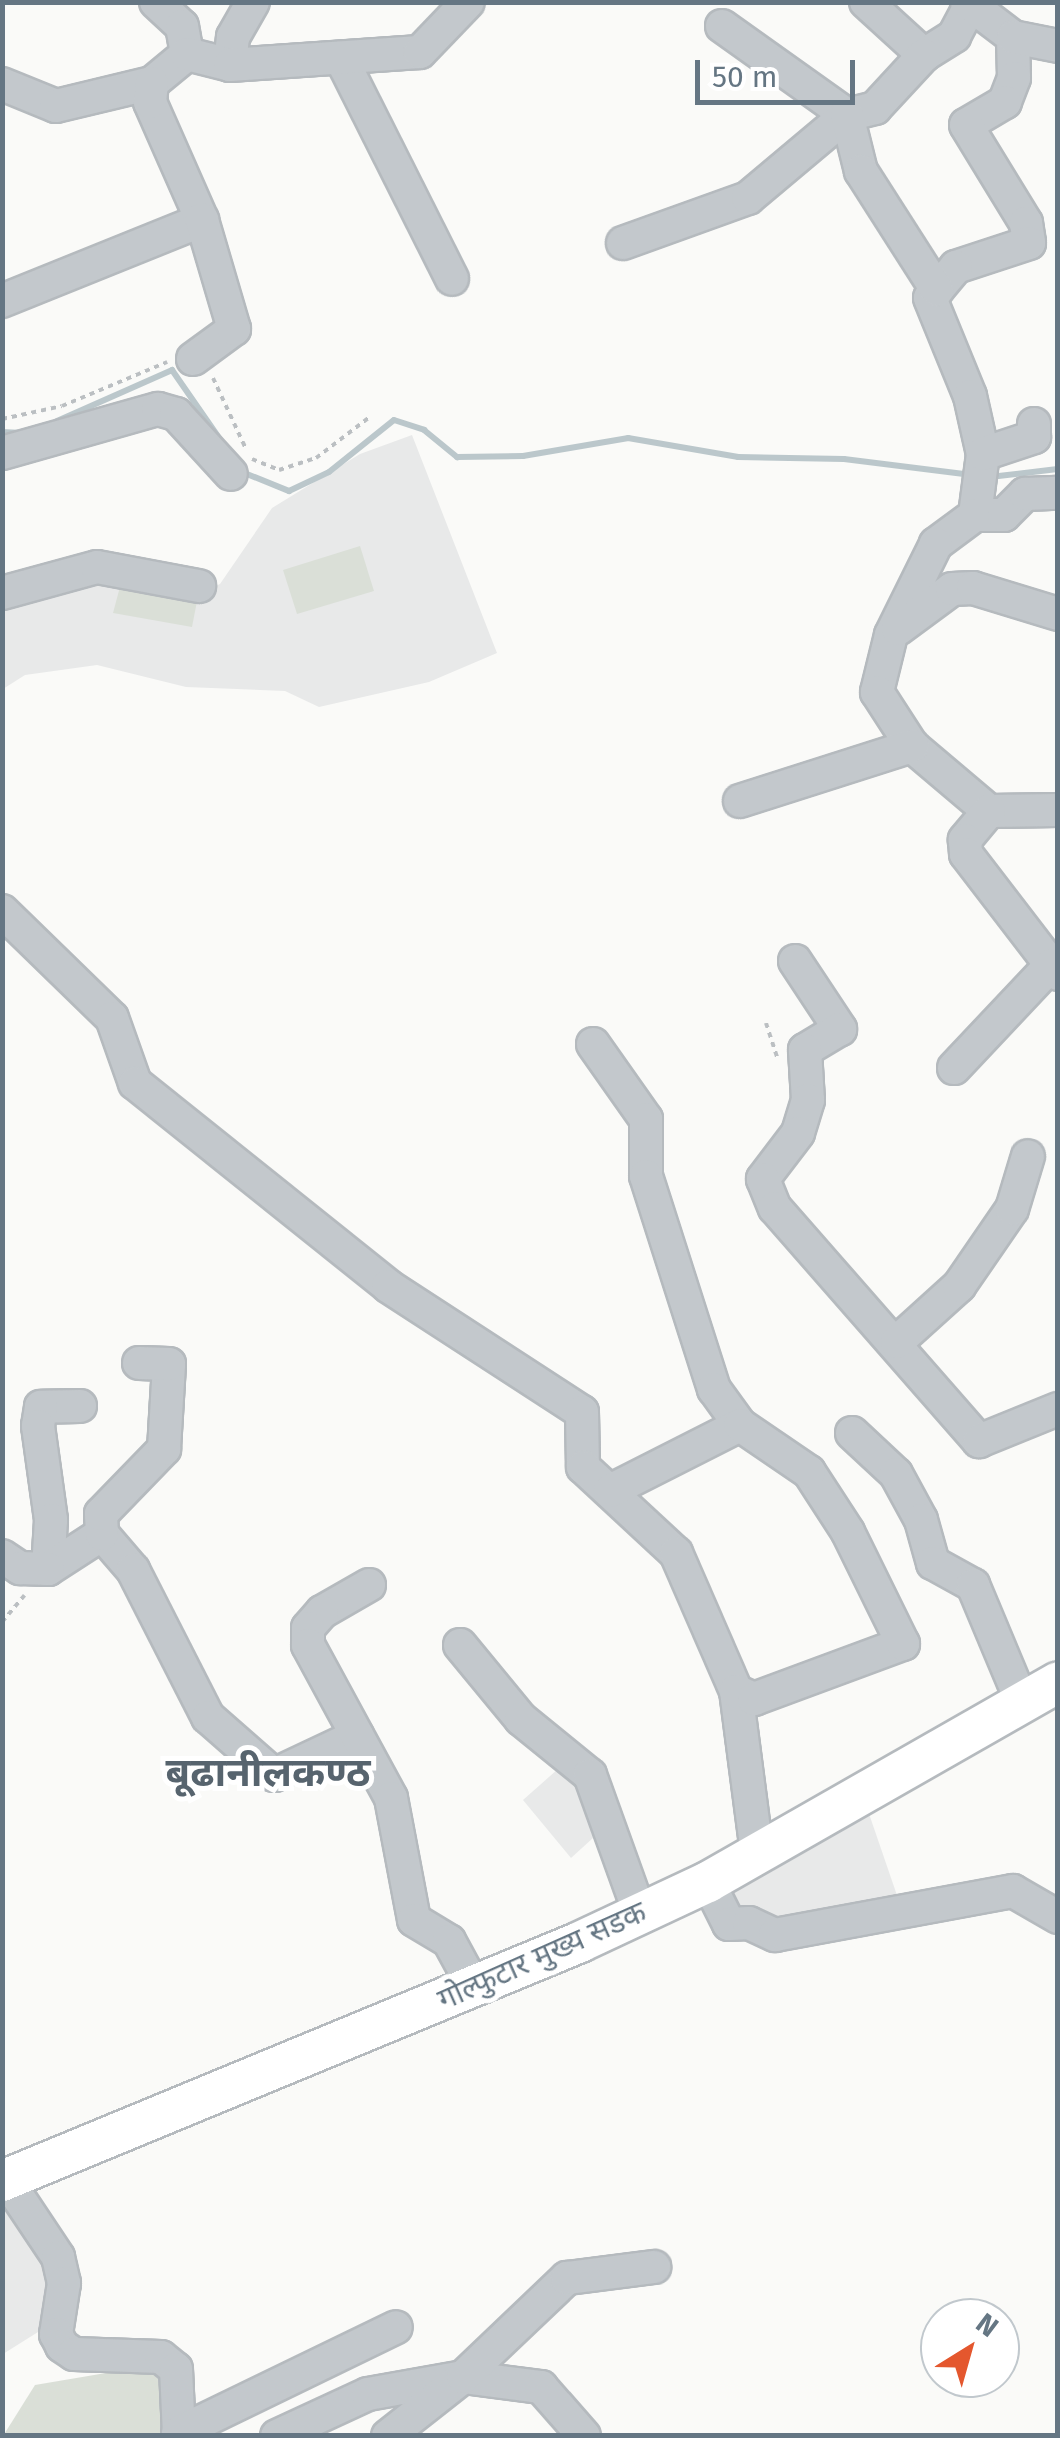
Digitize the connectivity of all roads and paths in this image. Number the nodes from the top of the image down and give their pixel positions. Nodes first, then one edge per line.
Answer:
1 (156, 2) edge
2 (253, 2) edge
3 (468, 2) edge
4 (866, 2) edge
5 (968, 4) edge
6 (722, 26) dead end
7 (1014, 37) junction
8 (1058, 46) edge
9 (187, 54) junction
10 (924, 55) junction
11 (341, 58) junction
12 (230, 66) junction
13 (152, 83) junction
14 (11, 87) edge
15 (847, 115) junction
16 (202, 220) junction
17 (623, 243) dead end
18 (452, 280) dead end
19 (936, 290) junction
20 (2, 301) edge
21 (193, 359) dead end
22 (1034, 424) dead end
23 (2, 453) edge
24 (230, 474) dead end
25 (979, 480) junction
26 (1058, 494) edge
27 (199, 586) dead end
28 (2, 593) edge
29 (1058, 614) edge
30 (891, 635) junction
31 (890, 712) junction
32 (912, 746) junction
33 (824, 774) junction
34 (740, 801) dead end
35 (1058, 810) edge
36 (989, 811) junction
37 (2, 911) edge
38 (795, 962) dead end
39 (1054, 969) edge
40 (593, 1044) dead end
41 (954, 1068) dead end
42 (1028, 1156) dead end
43 (897, 1342) junction
44 (139, 1364) dead end
45 (80, 1406) dead end
46 (1058, 1409) edge
47 (740, 1426) junction
48 (852, 1433) dead end
49 (610, 1491) junction
50 (102, 1534) junction
51 (2, 1556) edge
52 (48, 1569) junction
53 (369, 1586) dead end
54 (460, 1644) dead end
55 (1058, 1682) edge
56 (736, 1692) junction
57 (1022, 1702) junction
58 (357, 1736) junction
59 (757, 1852) junction
60 (708, 1882) junction
61 (640, 1914) junction
62 (1058, 1917) edge
63 (474, 1987) junction
64 (4, 2180) edge
65 (654, 2267) dead end
66 (396, 2327) dead end
67 (464, 2376) junction
68 (179, 2434) edge
69 (277, 2436) edge
70 (388, 2436) edge
71 (584, 2436) edge

1 - 9 street
2 - 12 street
3 - 11 street
4 - 10 street
5 - 7 street
5 - 10 street
6 - 15 street
7 - 8 street
7 - 19 street
9 - 12 street
9 - 13 street
10 - 15 street
11 - 12 street
11 - 18 street
13 - 14 street
13 - 16 street
15 - 17 street
15 - 19 street
16 - 20 street
16 - 21 street
19 - 25 street
22 - 25 street
23 - 24 street
25 - 26 street
25 - 30 street
27 - 28 street
29 - 30 street
30 - 31 street
31 - 32 street
31 - 33 street
32 - 33 street
32 - 36 street
33 - 34 street
35 - 36 street
36 - 39 street
37 - 49 street
38 - 43 street
39 - 41 street
40 - 47 street
42 - 43 street
43 - 46 street
44 - 50 street
45 - 52 street
47 - 49 street
47 - 56 street
48 - 57 street
49 - 56 street
50 - 52 street
50 - 58 street
51 - 52 street
53 - 58 street
54 - 61 street
55 - 57 main road, गोल्फुटार मुख्य सडक
56 - 59 street
57 - 59 main road, गोल्फुटार मुख्य सडक
58 - 63 street
59 - 60 main road, गोल्फुटार मुख्य सडक
60 - 61 main road, गोल्फुटार मुख्य सडक
60 - 62 street
61 - 63 main road, गोल्फुटार मुख्य सडक
63 - 64 main road, गोल्फुटार मुख्य सडक
64 - 68 street
65 - 67 street
66 - 68 street
67 - 69 street
67 - 70 street
67 - 71 street

